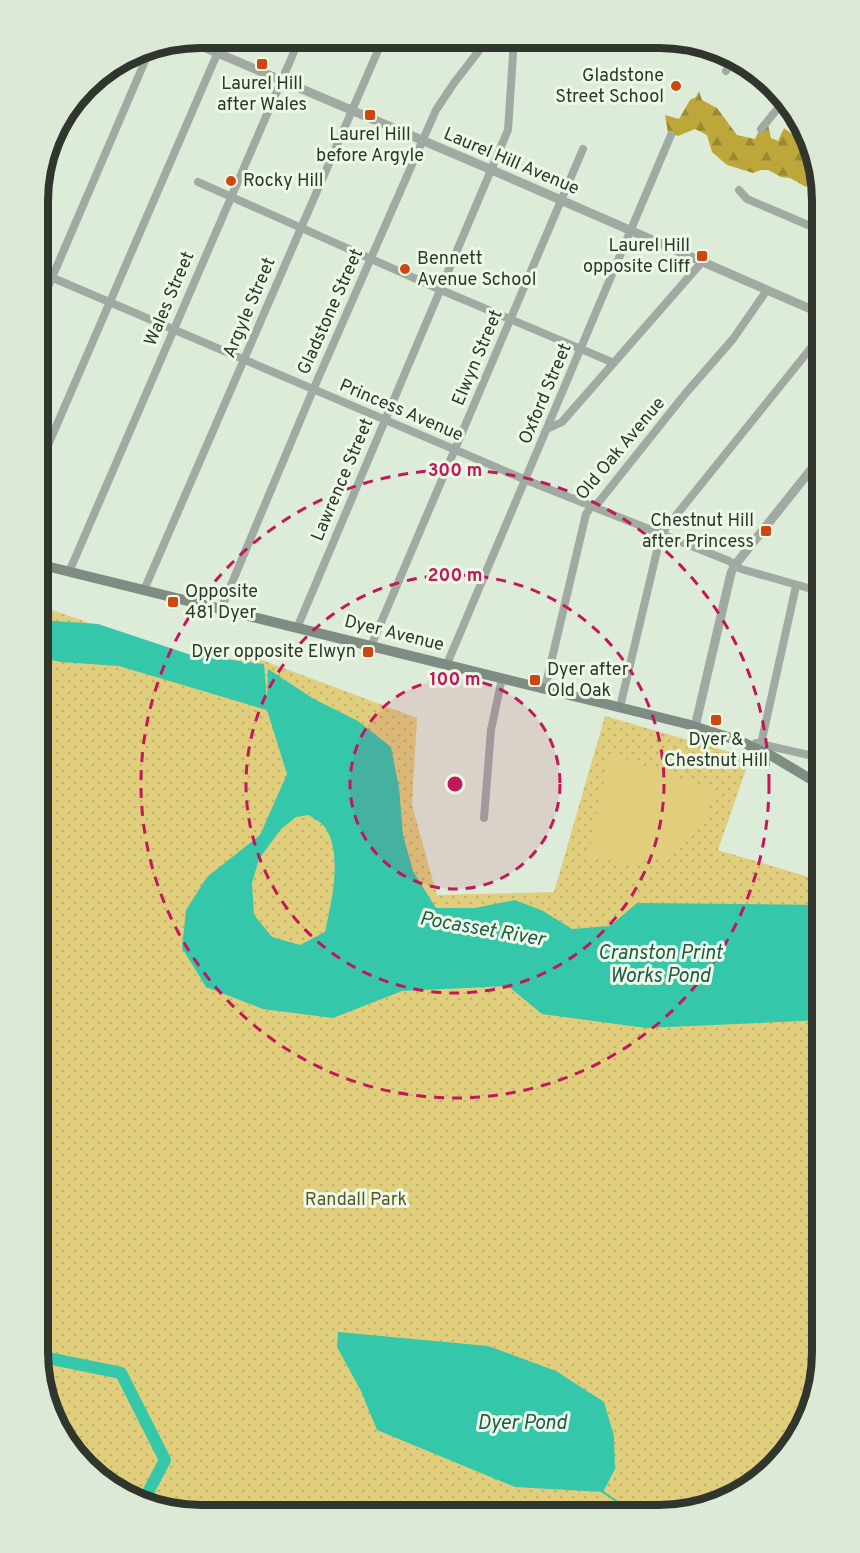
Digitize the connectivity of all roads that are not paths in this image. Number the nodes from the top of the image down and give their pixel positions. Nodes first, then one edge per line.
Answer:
1 (206, 48) edge
2 (220, 48) edge
3 (296, 48) edge
4 (379, 48) edge
5 (481, 48) edge
6 (513, 48) edge
7 (218, 53) junction
8 (146, 58) edge
9 (730, 66) edge
10 (726, 70) dead end
11 (282, 80) junction
12 (779, 107) edge
13 (352, 111) junction
14 (761, 129) dead end
15 (671, 135) dead end
16 (422, 141) junction
17 (583, 148) dead end
18 (492, 170) junction
19 (198, 182) dead end
20 (739, 190) dead end
21 (232, 195) junction
22 (561, 201) junction
23 (812, 227) edge
24 (301, 229) junction
25 (631, 231) junction
26 (371, 259) junction
27 (702, 262) junction
28 (48, 276) edge
29 (52, 278) junction
30 (48, 287) edge
31 (441, 290) junction
32 (767, 290) junction
33 (110, 302) junction
34 (812, 310) edge
35 (510, 320) junction
36 (174, 330) junction
37 (812, 346) edge
38 (582, 350) junction
39 (244, 360) junction
40 (614, 363) junction
41 (313, 390) junction
42 (385, 422) junction
43 (546, 430) junction
44 (48, 445) edge
45 (455, 450) junction
46 (812, 469) edge
47 (526, 480) junction
48 (591, 507) junction
49 (661, 534) junction
50 (735, 565) junction
51 (48, 567) edge
52 (69, 572) junction
53 (796, 586) junction
54 (144, 590) junction
55 (812, 590) edge
56 (221, 609) junction
57 (297, 628) junction
58 (371, 646) junction
59 (447, 664) junction
60 (502, 678) junction
61 (545, 688) junction
62 (620, 707) junction
63 (695, 727) junction
64 (740, 741) junction
65 (761, 744) junction
66 (812, 754) edge
67 (812, 780) edge
68 (484, 818) dead end

1 - 7 street, Laurel Hill Avenue
2 - 7 street
3 - 11 street, Wales Street
4 - 13 street, Argyle Street
5 - 16 street, Gladstone Street
6 - 18 street, Lawrence Street
7 - 11 street, Laurel Hill Avenue
7 - 33 street
8 - 29 street
9 - 10 street
11 - 13 street, Laurel Hill Avenue
11 - 21 street, Wales Street
12 - 14 street
13 - 16 street, Laurel Hill Avenue
13 - 24 street, Argyle Street
15 - 25 street, Oxford Street
16 - 18 street, Laurel Hill Avenue
16 - 26 street, Gladstone Street
17 - 22 street, Elwyn Street
18 - 22 street, Laurel Hill Avenue
18 - 31 street, Lawrence Street
19 - 21 street
20 - 23 street
21 - 24 street
21 - 36 street, Wales Street
22 - 25 street, Laurel Hill Avenue
22 - 35 street, Elwyn Street
24 - 26 street
24 - 39 street, Argyle Street
25 - 27 street, Laurel Hill Avenue
25 - 38 street, Oxford Street
26 - 31 street
26 - 41 street, Gladstone Street
27 - 32 street, Laurel Hill Avenue
27 - 40 street
28 - 29 street, Princess Avenue
29 - 30 street
29 - 33 street, Princess Avenue
31 - 35 street
31 - 42 street, Lawrence Street
32 - 34 street, Laurel Hill Avenue
32 - 48 street, Old Oak Avenue
33 - 36 street, Princess Avenue
33 - 44 street
35 - 38 street
35 - 45 street, Elwyn Street
36 - 39 street, Princess Avenue
36 - 52 street, Wales Street
37 - 49 street
38 - 40 street
38 - 43 street, Oxford Street
39 - 41 street, Princess Avenue
39 - 54 street, Argyle Street
40 - 43 street
41 - 42 street, Princess Avenue
41 - 56 street, Gladstone Street
42 - 45 street, Princess Avenue
42 - 57 street, Lawrence Street
43 - 47 street, Oxford Street
45 - 47 street, Princess Avenue
45 - 58 street, Elwyn Street
46 - 50 street
47 - 48 street, Princess Avenue
47 - 59 street, Oxford Street
48 - 49 street, Princess Avenue
48 - 61 street, Old Oak Avenue
49 - 50 street, Princess Avenue
49 - 62 street
50 - 53 street, Princess Avenue
50 - 63 street
51 - 52 main road, Dyer Avenue
52 - 54 main road, Dyer Avenue
53 - 55 street, Princess Avenue
53 - 65 street
54 - 56 main road, Dyer Avenue
56 - 57 main road, Dyer Avenue
57 - 58 main road, Dyer Avenue
58 - 59 main road, Dyer Avenue
59 - 60 main road, Dyer Avenue
60 - 61 main road, Dyer Avenue
60 - 68 street
61 - 62 main road, Dyer Avenue
62 - 63 main road, Dyer Avenue
63 - 64 main road, Dyer Avenue
64 - 65 street, Dyer Avenue
64 - 67 main road, Dyer Avenue
65 - 66 street, Dyer Avenue

